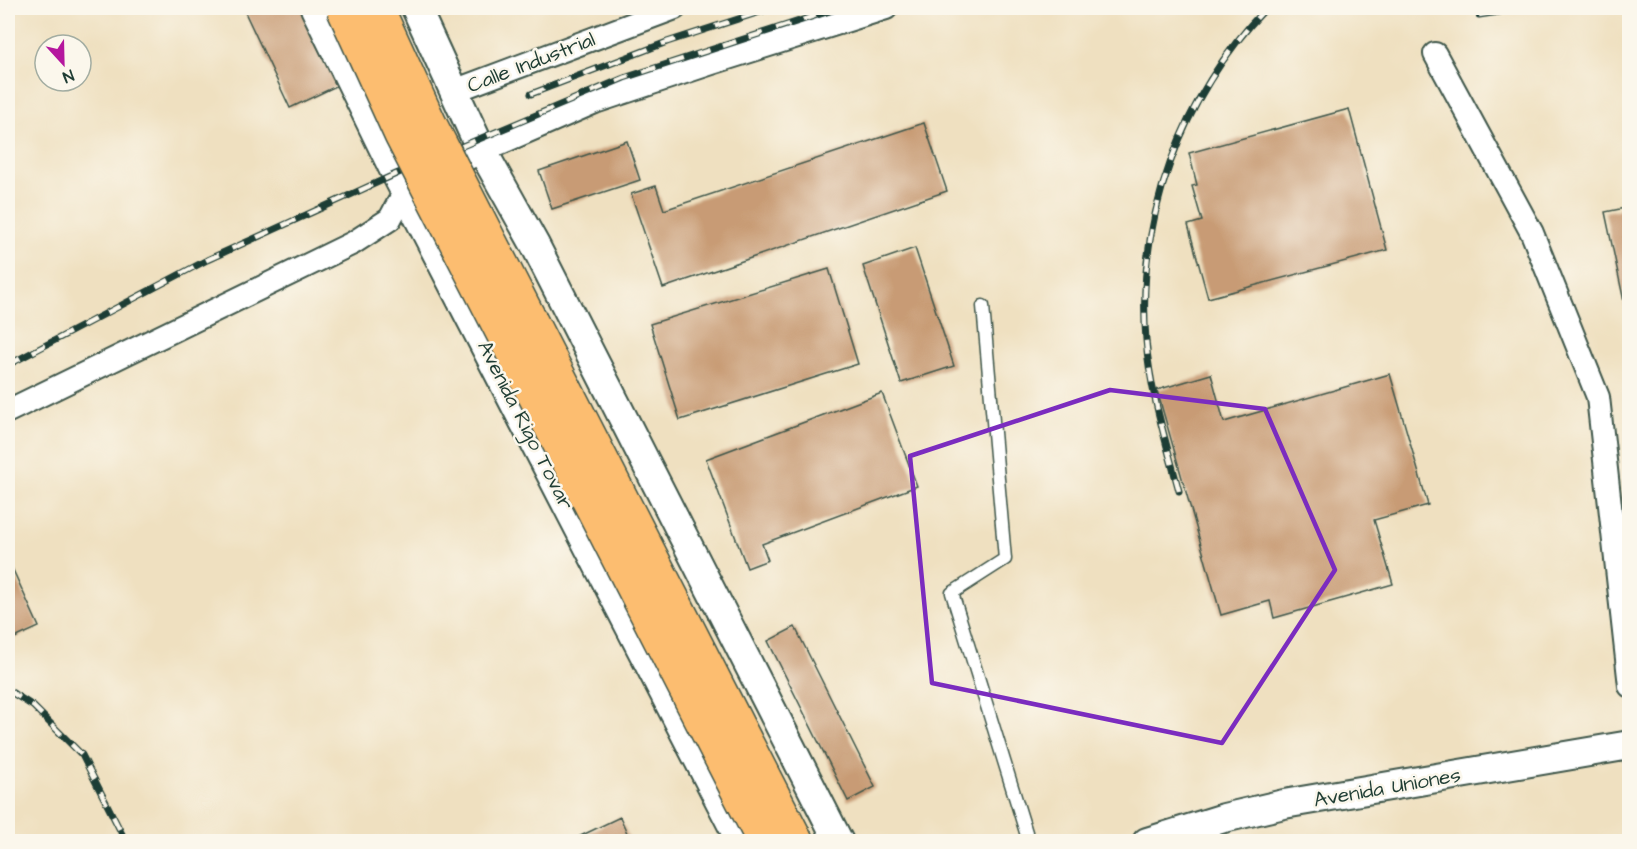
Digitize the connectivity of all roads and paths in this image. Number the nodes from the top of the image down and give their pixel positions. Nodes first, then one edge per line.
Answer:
1 (316, 8) edge
2 (343, 8) edge
3 (377, 8) edge
4 (409, 8) edge
5 (416, 8) edge
6 (675, 8) edge
7 (886, 8) edge
8 (1435, 54) dead end
9 (454, 92) junction
10 (482, 151) junction
11 (405, 191) junction
12 (536, 245) junction
13 (455, 287) junction
14 (983, 306) dead end
15 (8, 411) edge
16 (1629, 686) edge
17 (1629, 745) edge
18 (741, 842) edge
19 (764, 842) edge
20 (797, 842) edge
21 (839, 842) edge
22 (1029, 842) edge
23 (1147, 842) edge

1 - 4 street
1 - 11 street, Avenida Rigo Tovar
2 - 19 highway, Avenida Rigo Tovar, bridge
3 - 20 highway, bridge
5 - 9 street
6 - 9 street, Calle Industrial
7 - 10 street
8 - 16 street
9 - 10 street
10 - 11 street
10 - 12 street
11 - 13 street, Avenida Rigo Tovar
11 - 15 street
12 - 13 street
12 - 21 street
13 - 18 street, Avenida Rigo Tovar
14 - 22 lane
17 - 23 street, Avenida Uniones

